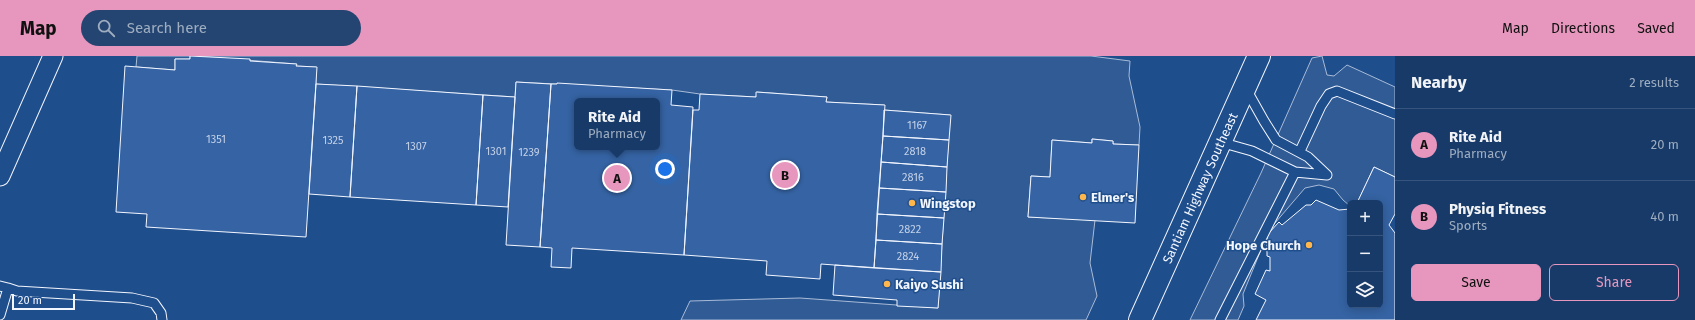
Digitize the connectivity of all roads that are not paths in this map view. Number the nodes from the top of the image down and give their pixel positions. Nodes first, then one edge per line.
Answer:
1 (53, 56) edge
2 (1259, 56) edge
3 (1245, 87) junction
4 (1395, 114) edge
5 (1220, 142) junction
6 (1300, 151) junction
7 (1295, 172) junction
8 (0, 176) edge
9 (4, 287) edge
10 (0, 316) edge
11 (162, 320) edge
12 (1140, 320) edge
13 (1220, 320) edge

1 - 8 street
2 - 3 main road, Santiam Highway Southeast
3 - 5 main road, Santiam Highway Southeast
3 - 6 lane
4 - 6 lane
5 - 7 lane
5 - 12 main road, Santiam Highway Southeast
6 - 7 lane
7 - 13 lane
9 - 10 lane
9 - 11 lane

